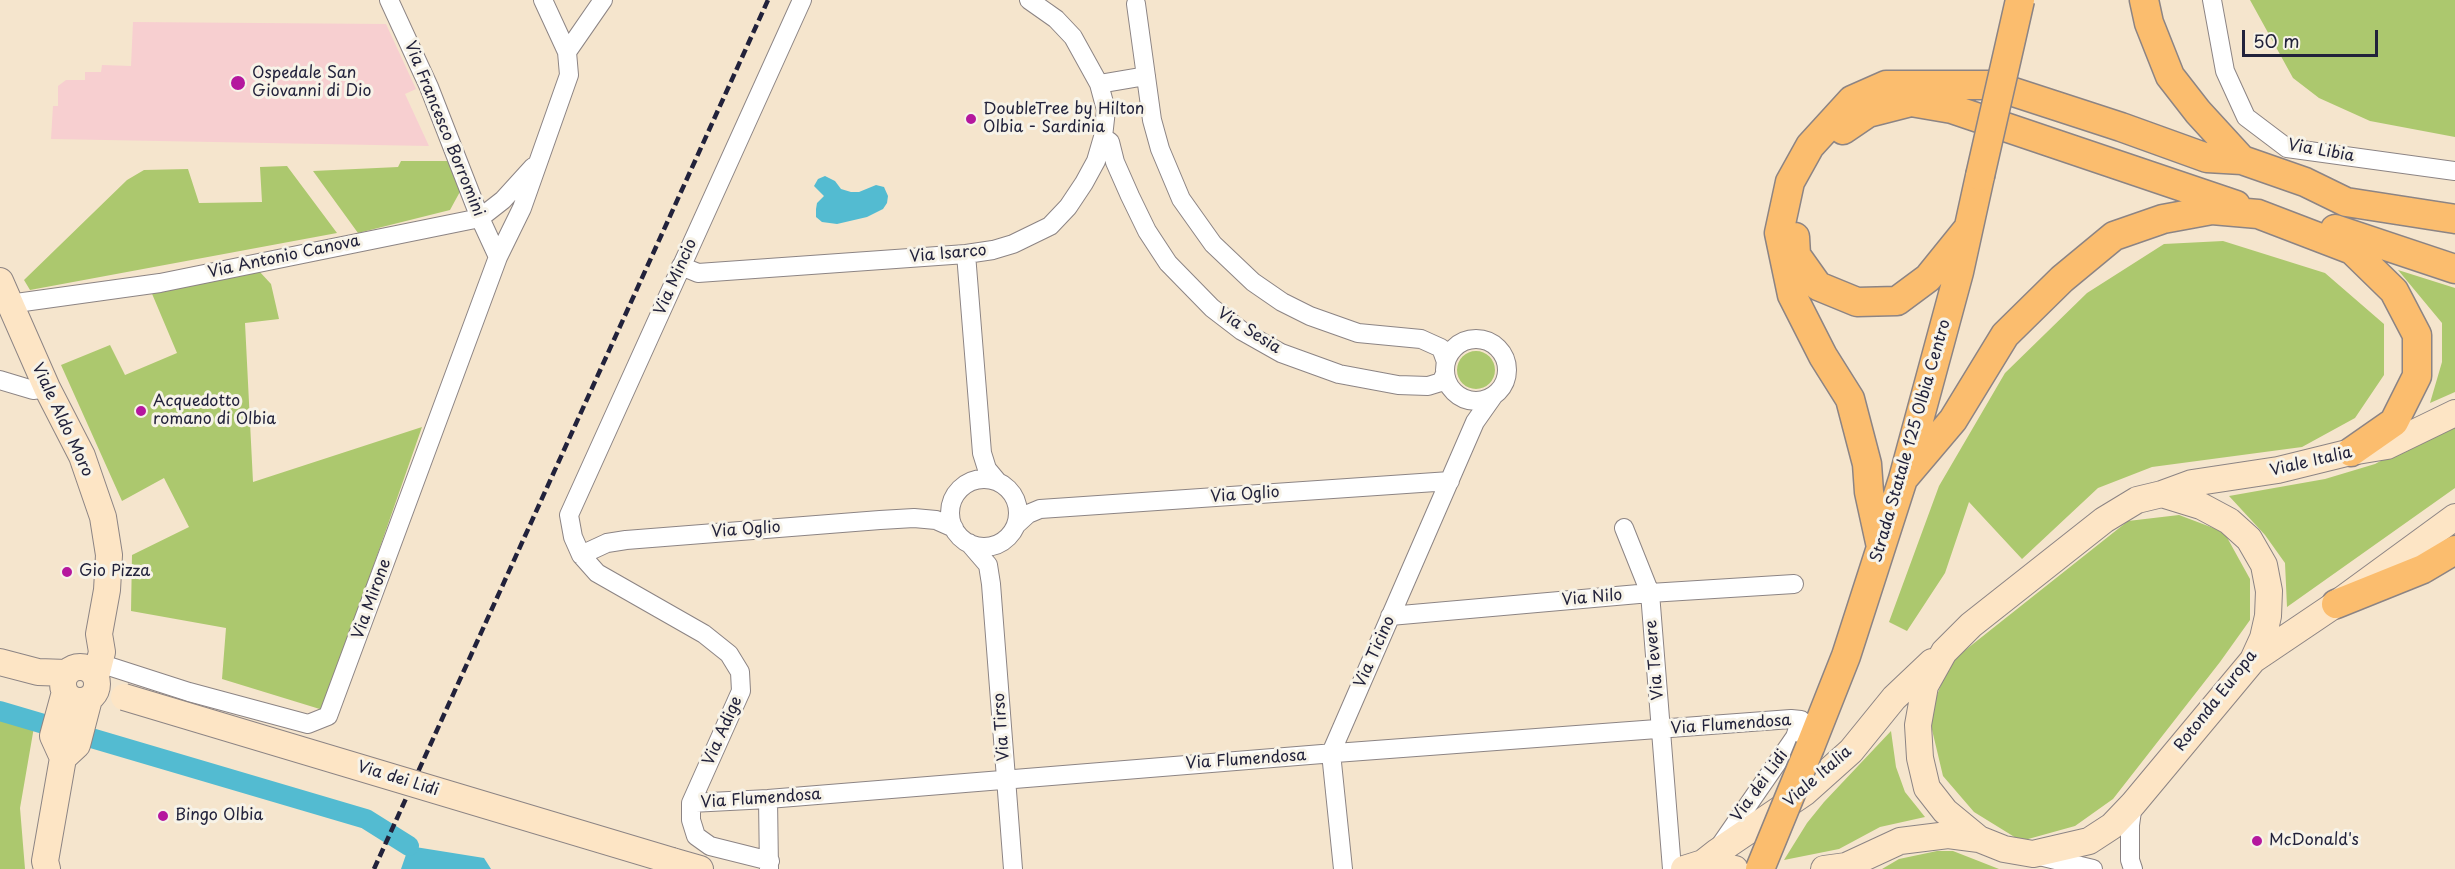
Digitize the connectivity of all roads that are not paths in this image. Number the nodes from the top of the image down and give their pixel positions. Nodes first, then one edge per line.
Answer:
1 (389, 0) edge
2 (543, 0) edge
3 (603, 0) edge
4 (802, 0) edge
5 (1029, 0) edge
6 (2020, 0) edge
7 (2144, 0) edge
8 (2212, 0) edge
9 (1136, 4) dead end
10 (567, 52) junction
11 (1146, 76) junction
12 (1099, 84) junction
13 (1949, 84) junction
14 (1103, 137) junction
15 (2242, 160) junction
16 (537, 162) junction
17 (2455, 171) edge
18 (2305, 182) junction
19 (2455, 199) edge
20 (2258, 214) junction
21 (480, 218) junction
22 (2455, 219) edge
23 (1966, 231) junction
24 (966, 254) junction
25 (498, 257) junction
26 (681, 266) junction
27 (2455, 269) edge
28 (4, 293) edge
29 (1446, 368) junction
30 (0, 380) edge
31 (47, 388) junction
32 (1457, 394) junction
33 (1494, 395) junction
34 (2455, 413) edge
35 (1465, 444) junction
36 (2351, 452) junction
37 (982, 453) junction
38 (1903, 479) junction
39 (974, 480) junction
40 (997, 481) junction
41 (1450, 481) junction
42 (2162, 494) junction
43 (1016, 501) junction
44 (951, 503) junction
45 (1040, 509) junction
46 (2455, 517) edge
47 (914, 518) junction
48 (1016, 525) junction
49 (954, 528) junction
50 (1624, 528) dead end
51 (969, 543) junction
52 (1001, 543) junction
53 (1881, 547) junction
54 (2455, 550) edge
55 (581, 555) junction
56 (991, 584) junction
57 (1794, 584) dead end
58 (1650, 593) junction
59 (2336, 604) junction
60 (1390, 616) junction
61 (1944, 652) junction
62 (2253, 660) junction
63 (10, 665) edge
64 (79, 687) junction
65 (1801, 720) joint
66 (1662, 730) junction
67 (1331, 753) junction
68 (1006, 778) junction
69 (768, 799) junction
70 (691, 803) junction
71 (2133, 804) junction
72 (1979, 839) junction
73 (2033, 854) junction
74 (1701, 861) edge
75 (770, 865) edge
76 (46, 869) edge
77 (700, 869) edge
78 (1013, 869) edge
79 (1343, 869) edge
80 (1672, 869) edge
81 (1735, 869) edge
82 (1760, 869) edge
83 (1824, 869) edge
84 (2093, 869) edge
85 (2133, 869) edge

1 - 21 street, Via Francesco Borromini
2 - 10 street
3 - 10 street
4 - 26 street, Via Mincio
5 - 12 street, Via Isarco
6 - 23 main road, Strada Statale 125 Olbia Centro, bridge
7 - 15 main road
8 - 17 street, Via Libia
9 - 11 street
10 - 16 street, Via Mirone
11 - 12 street
11 - 29 street
12 - 14 street, Via Isarco
13 - 15 main road
13 - 27 main road
13 - 53 main road
14 - 24 street, Via Isarco
14 - 29 street, Via Sesia
15 - 18 main road
16 - 21 street, Via Antonio Canova
16 - 25 street, Via Mirone
18 - 19 main road
18 - 22 main road
20 - 23 main road
20 - 36 main road
20 - 38 main road
21 - 25 street, Via Francesco Borromini
21 - 28 street, Via Antonio Canova
23 - 38 main road, Strada Statale 125 Olbia Centro
24 - 26 street, Via Isarco
24 - 37 street
25 - 64 street, Via Mirone
26 - 55 street, Via Mincio
28 - 31 main road, Viale Aldo Moro
29 - 32 street
29 - 33 street
30 - 31 street
31 - 64 main road, Viale Aldo Moro
32 - 33 street
32 - 35 street
33 - 35 street, Via Ticino
34 - 36 main road, Viale Italia
35 - 41 street, Via Ticino
36 - 42 main road, Viale Italia
37 - 39 street
37 - 40 street
38 - 53 main road, Strada Statale 125 Olbia Centro
39 - 40 street
39 - 44 street
40 - 43 street
41 - 45 street, Via Oglio
41 - 60 street, Via Ticino
42 - 61 main road, Rotonda Europa
42 - 62 main road, Rotonda Europa
43 - 45 street
43 - 48 street
44 - 47 street
44 - 49 street
45 - 48 street
46 - 59 main road
47 - 49 street
47 - 55 street, Via Oglio
48 - 52 street
49 - 51 street
50 - 58 street, Via Tevere
51 - 52 street
51 - 56 street
52 - 56 street
53 - 82 main road, Strada Statale 125 Olbia Centro, bridge
54 - 59 main road
55 - 70 street, Via Adige
56 - 68 street, Via Tirso
57 - 58 street, Via Nilo
58 - 60 street, Via Nilo
58 - 66 street, Via Tevere
59 - 62 main road
60 - 67 street, Via Ticino
61 - 72 main road, Rotonda Europa
61 - 74 main road, Viale Italia
62 - 71 main road, Rotonda Europa
63 - 64 main road, Via dei Lidi
64 - 76 main road, Viale Aldo Moro
64 - 77 main road, Via dei Lidi, bridge
65 - 66 street, Via Flumendosa
65 - 74 street, Via dei Lidi
66 - 67 street, Via Flumendosa
66 - 80 street, Via Tevere
67 - 68 street, Via Flumendosa
67 - 79 street, Via Ticino
68 - 69 street, Via Flumendosa
68 - 78 street, Via Tirso
69 - 70 street, Via Flumendosa
69 - 75 street
70 - 75 street
71 - 73 main road, Rotonda Europa
71 - 85 street
72 - 73 main road, Rotonda Europa
72 - 83 main road
73 - 84 street
74 - 81 main road

